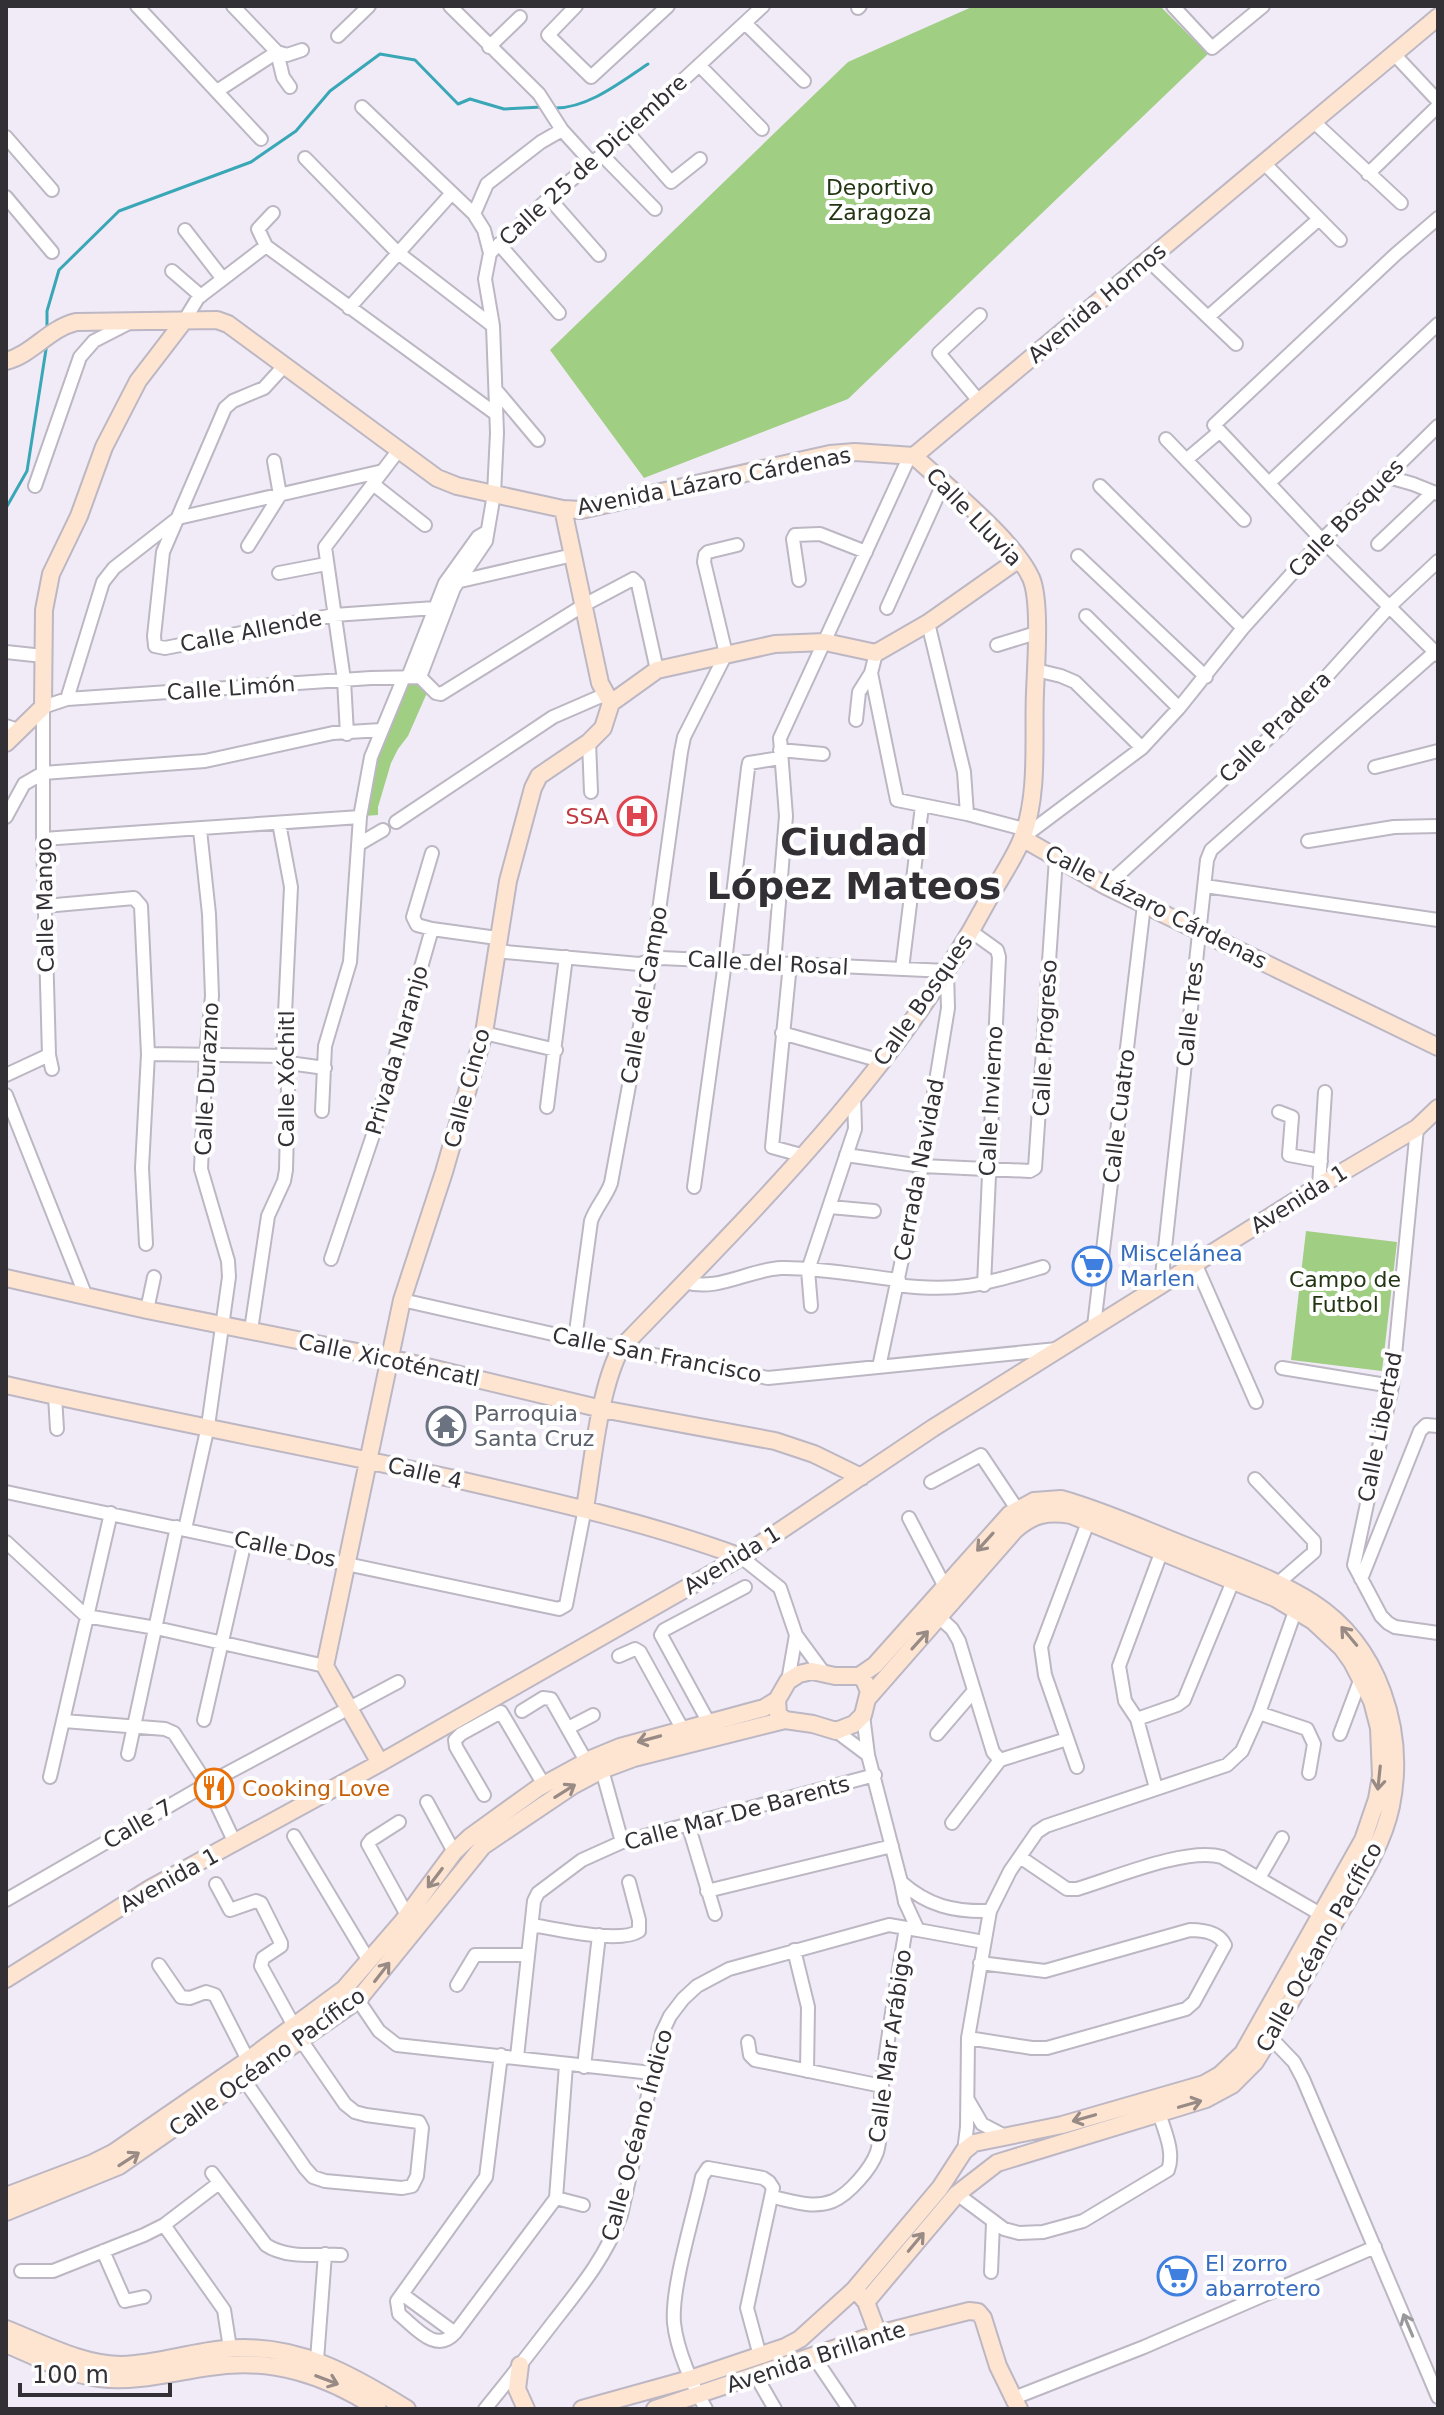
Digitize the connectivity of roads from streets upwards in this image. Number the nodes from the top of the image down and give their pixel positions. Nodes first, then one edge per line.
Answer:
1 (137, 6) edge
2 (233, 6) edge
3 (369, 6) edge
4 (450, 6) edge
5 (576, 6) edge
6 (668, 6) edge
7 (763, 6) edge
8 (1173, 6) edge
9 (1263, 6) edge
10 (520, 17) dead end
11 (1438, 17) edge
12 (745, 23) junction
13 (338, 36) dead end
14 (489, 47) junction
15 (302, 50) dead end
16 (277, 52) junction
17 (1394, 54) junction
18 (699, 65) junction
19 (804, 81) dead end
20 (290, 87) dead end
21 (217, 91) junction
22 (1438, 104) edge
23 (362, 107) dead end
24 (1313, 121) junction
25 (762, 129) dead end
26 (562, 130) junction
27 (627, 132) junction
28 (6, 137) edge
29 (261, 139) dead end
30 (305, 158) dead end
31 (597, 159) junction
32 (700, 159) dead end
33 (1264, 163) junction
34 (1368, 174) junction
35 (52, 190) dead end
36 (452, 193) junction
37 (6, 197) edge
38 (549, 198) junction
39 (1401, 203) dead end
40 (655, 209) dead end
41 (273, 213) dead end
42 (474, 214) junction
43 (1319, 219) junction
44 (1436, 222) edge
45 (185, 230) dead end
46 (1340, 240) dead end
47 (266, 246) junction
48 (494, 248) junction
49 (52, 252) dead end
50 (397, 252) junction
51 (599, 255) dead end
52 (1148, 260) junction
53 (172, 271) dead end
54 (223, 279) junction
55 (201, 296) junction
56 (349, 308) junction
57 (559, 313) dead end
58 (980, 315) dead end
59 (1208, 317) junction
60 (184, 321) junction
61 (131, 322) junction
62 (1438, 324) edge
63 (493, 326) junction
64 (1236, 344) dead end
65 (6, 361) edge
66 (285, 365) junction
67 (496, 390) junction
68 (979, 401) junction
69 (496, 414) junction
70 (1438, 426) edge
71 (1216, 428) junction
72 (1166, 439) dead end
73 (538, 440) dead end
74 (398, 451) junction
75 (914, 456) junction
76 (1186, 460) junction
77 (274, 461) dead end
78 (383, 471) junction
79 (1385, 476) junction
80 (1269, 483) junction
81 (373, 484) junction
82 (943, 484) junction
83 (35, 486) dead end
84 (1100, 486) dead end
85 (1436, 493) edge
86 (494, 494) junction
87 (280, 495) junction
88 (563, 509) junction
89 (178, 518) junction
90 (1244, 520) dead end
91 (425, 525) dead end
92 (1322, 540) junction
93 (1378, 544) dead end
94 (737, 545) dead end
95 (248, 546) dead end
96 (866, 552) junction
97 (573, 555) junction
98 (1078, 556) dead end
99 (1019, 559) junction
100 (1438, 561) edge
101 (326, 564) junction
102 (279, 573) dead end
103 (1032, 579) joint
104 (452, 580) junction
105 (799, 580) dead end
106 (584, 605) junction
107 (1390, 606) junction
108 (435, 608) junction
109 (887, 608) dead end
110 (334, 615) junction
111 (1086, 616) dead end
112 (928, 623) junction
113 (1243, 628) junction
114 (1036, 633) junction
115 (825, 642) junction
116 (997, 645) dead end
117 (6, 652) edge
118 (876, 653) junction
119 (726, 654) junction
120 (1437, 654) edge
121 (43, 656) junction
122 (657, 670) junction
123 (1036, 670) junction
124 (871, 673) junction
125 (411, 677) junction
126 (1206, 677) junction
127 (344, 680) junction
128 (608, 698) junction
129 (67, 699) junction
130 (43, 707) junction
131 (1179, 708) junction
132 (856, 720) dead end
133 (12, 728) edge
134 (381, 730) junction
135 (347, 734) junction
136 (589, 742) junction
137 (6, 743) edge
138 (1142, 748) junction
139 (1438, 751) edge
140 (780, 754) junction
141 (823, 754) dead end
142 (1375, 767) dead end
143 (43, 773) junction
144 (591, 792) dead end
145 (922, 806) junction
146 (967, 814) junction
147 (6, 817) edge
148 (360, 817) junction
149 (396, 822) dead end
150 (279, 823) junction
151 (1438, 826) edge
152 (200, 830) junction
153 (383, 830) dead end
154 (1023, 833) junction
155 (43, 839) junction
156 (1308, 841) dead end
157 (359, 844) junction
158 (432, 853) dead end
159 (1056, 858) junction
160 (1106, 886) junction
161 (1205, 886) junction
162 (1144, 905) junction
163 (45, 906) junction
164 (1438, 920) edge
165 (432, 929) junction
166 (972, 932) junction
167 (1199, 932) junction
168 (496, 944) junction
169 (566, 957) junction
170 (652, 961) junction
171 (725, 962) junction
172 (774, 963) junction
173 (790, 964) junction
174 (902, 969) junction
175 (947, 971) junction
176 (484, 1033) junction
177 (782, 1033) junction
178 (1438, 1047) edge
179 (556, 1050) junction
180 (148, 1054) junction
181 (49, 1055) junction
182 (206, 1055) junction
183 (283, 1056) junction
184 (881, 1061) junction
185 (296, 1064) dead end
186 (325, 1068) junction
187 (52, 1069) dead end
188 (6, 1075) edge
189 (1325, 1092) dead end
190 (6, 1095) edge
191 (854, 1096) junction
192 (547, 1107) dead end
193 (1437, 1110) edge
194 (322, 1111) dead end
195 (1279, 1112) dead end
196 (1417, 1128) junction
197 (801, 1155) junction
198 (846, 1155) junction
199 (1321, 1161) junction
200 (922, 1166) junction
201 (987, 1170) junction
202 (1319, 1186) junction
203 (694, 1187) dead end
204 (830, 1207) junction
205 (874, 1211) dead end
206 (146, 1244) dead end
207 (331, 1259) dead end
208 (1195, 1263) junction
209 (1043, 1267) dead end
210 (808, 1270) junction
211 (154, 1277) dead end
212 (6, 1278) edge
213 (685, 1282) junction
214 (898, 1282) junction
215 (984, 1285) junction
216 (1161, 1285) junction
217 (85, 1294) junction
218 (402, 1300) junction
219 (811, 1306) dead end
220 (147, 1310) junction
221 (223, 1325) junction
222 (1094, 1326) junction
223 (251, 1330) junction
224 (575, 1339) junction
225 (621, 1348) junction
226 (1058, 1349) junction
227 (391, 1358) junction
228 (879, 1367) junction
229 (1282, 1368) dead end
230 (6, 1385) edge
231 (1392, 1386) junction
232 (55, 1396) junction
233 (1256, 1402) dead end
234 (602, 1409) junction
235 (208, 1426) junction
236 (1438, 1426) edge
237 (57, 1429) dead end
238 (368, 1460) junction
239 (861, 1477) junction
240 (1255, 1479) dead end
241 (931, 1482) dead end
242 (6, 1492) edge
243 (585, 1508) junction
244 (1017, 1509) junction
245 (111, 1513) junction
246 (1091, 1516) junction
247 (909, 1518) dead end
248 (181, 1528) junction
249 (245, 1541) junction
250 (6, 1542) edge
251 (1164, 1545) junction
252 (741, 1557) junction
253 (345, 1562) junction
254 (1361, 1579) junction
255 (1233, 1581) junction
256 (955, 1584) junction
257 (1277, 1584) junction
258 (745, 1587) dead end
259 (1297, 1602) junction
260 (563, 1608) joint
261 (86, 1616) junction
262 (940, 1618) junction
263 (156, 1628) junction
264 (1438, 1633) edge
265 (796, 1635) junction
266 (223, 1642) junction
267 (619, 1656) dead end
268 (325, 1666) junction
269 (824, 1673) junction
270 (859, 1676) junction
271 (1361, 1678) junction
272 (788, 1681) junction
273 (398, 1682) dead end
274 (973, 1692) junction
275 (868, 1698) junction
276 (777, 1700) junction
277 (348, 1708) junction
278 (522, 1711) dead end
279 (1259, 1713) junction
280 (593, 1715) dead end
281 (863, 1715) junction
282 (1137, 1719) junction
283 (204, 1720) dead end
284 (785, 1720) junction
285 (64, 1721) junction
286 (709, 1723) junction
287 (135, 1727) junction
288 (568, 1728) junction
289 (683, 1730) junction
290 (836, 1731) junction
291 (937, 1734) dead end
292 (1340, 1734) dead end
293 (1067, 1739) junction
294 (128, 1754) dead end
295 (868, 1755) junction
296 (1000, 1760) junction
297 (586, 1761) junction
298 (380, 1763) junction
299 (1077, 1767) dead end
300 (602, 1770) junction
301 (1309, 1773) dead end
302 (875, 1775) junction
303 (50, 1777) dead end
304 (207, 1784) junction
305 (544, 1785) junction
306 (1156, 1788) junction
307 (484, 1795) dead end
308 (427, 1802) dead end
309 (399, 1822) dead end
310 (952, 1823) dead end
311 (688, 1824) junction
312 (488, 1832) junction
313 (294, 1836) dead end
314 (1282, 1838) dead end
315 (622, 1842) junction
316 (235, 1843) junction
317 (892, 1846) junction
318 (454, 1852) junction
319 (1020, 1857) junction
320 (1259, 1878) junction
321 (629, 1882) dead end
322 (216, 1884) dead end
323 (707, 1891) junction
324 (910, 1898) junction
325 (6, 1900) edge
326 (990, 1911) junction
327 (715, 1914) dead end
328 (407, 1915) junction
329 (1322, 1915) junction
330 (532, 1925) junction
331 (889, 1925) junction
332 (912, 1929) junction
333 (599, 1935) junction
334 (984, 1942) junction
335 (794, 1950) junction
336 (528, 1955) junction
337 (369, 1961) junction
338 (980, 1963) junction
339 (159, 1965) dead end
340 (6, 1979) edge
341 (457, 1985) dead end
342 (358, 2000) junction
343 (298, 2033) junction
344 (968, 2038) junction
345 (1271, 2038) junction
346 (748, 2042) dead end
347 (501, 2055) junction
348 (517, 2057) junction
349 (248, 2060) junction
350 (566, 2065) junction
351 (584, 2067) junction
352 (807, 2071) junction
353 (652, 2073) junction
354 (245, 2081) junction
355 (882, 2086) junction
356 (967, 2097) junction
357 (1159, 2113) junction
358 (168, 2124) junction
359 (1006, 2136) junction
360 (964, 2151) junction
361 (1012, 2157) junction
362 (982, 2173) junction
363 (957, 2194) junction
364 (6, 2196) edge
365 (773, 2197) junction
366 (556, 2198) junction
367 (583, 2205) dead end
368 (6, 2212) edge
369 (993, 2223) junction
370 (164, 2225) junction
371 (1375, 2247) junction
372 (103, 2251) junction
373 (325, 2254) junction
374 (341, 2255) dead end
375 (21, 2271) dead end
376 (991, 2272) dead end
377 (402, 2294) junction
378 (860, 2296) junction
379 (144, 2297) dead end
380 (6, 2329) edge
381 (455, 2333) junction
382 (878, 2334) junction
383 (6, 2344) edge
384 (230, 2348) junction
385 (760, 2356) junction
386 (814, 2357) junction
387 (317, 2360) junction
388 (520, 2365) junction
389 (283, 2368) junction
390 (756, 2376) junction
391 (690, 2379) junction
392 (1438, 2397) edge
393 (702, 2402) edge
394 (1016, 2403) edge
395 (378, 2409) edge
396 (407, 2409) edge
397 (485, 2409) edge
398 (526, 2409) edge
399 (582, 2409) edge
400 (655, 2409) edge
401 (775, 2409) edge
402 (849, 2409) edge

1 - 21 street
2 - 16 street
3 - 13 street
4 - 14 street
5 - 6 street
7 - 12 street, Calle 25 de Diciembre
8 - 9 street
10 - 14 street
11 - 17 street, Avenida Hornos
12 - 18 street, Calle 25 de Diciembre
12 - 19 street
14 - 26 street
15 - 16 street
16 - 20 street
16 - 21 street
17 - 22 street
17 - 24 street, Avenida Hornos
18 - 25 street
18 - 27 street, Calle 25 de Diciembre
21 - 29 street
22 - 34 street
23 - 36 street
24 - 33 street, Avenida Hornos
24 - 34 street
26 - 31 street
26 - 42 street
27 - 31 street, Calle 25 de Diciembre
27 - 32 street
28 - 35 street
30 - 50 street
31 - 38 street, Calle 25 de Diciembre
31 - 40 street
33 - 43 street
33 - 52 street, Avenida Hornos
34 - 39 street
36 - 42 street
36 - 50 street
37 - 49 street
38 - 48 street, Calle 25 de Diciembre
38 - 51 street
41 - 47 street
42 - 48 street
43 - 46 street
43 - 59 street
44 - 71 street
45 - 54 street
47 - 54 street
47 - 56 street
48 - 57 street
48 - 63 street, Calle 25 de Diciembre
50 - 56 street
50 - 63 street
52 - 59 street
52 - 68 street, Avenida Hornos
53 - 55 street
54 - 55 street
55 - 60 street
56 - 69 street
58 - 68 street
59 - 64 street
60 - 61 street, Avenida Lázaro Cárdenas
60 - 66 street, Avenida Lázaro Cárdenas
60 - 121 street
61 - 65 street, Avenida Lázaro Cárdenas
61 - 83 street
62 - 80 street
63 - 67 street, Calle 25 de Diciembre
66 - 74 street, Avenida Lázaro Cárdenas
66 - 89 street, Calle Allende
67 - 69 street, Calle 25 de Diciembre
67 - 73 street
68 - 75 street, Avenida Hornos
69 - 86 street, Calle 25 de Diciembre
70 - 79 street, Calle Bosques
71 - 76 street
71 - 80 street
72 - 76 street
74 - 78 street
74 - 86 street, Avenida Lázaro Cárdenas
75 - 82 street, Calle Lluvia
75 - 88 street, Avenida Lázaro Cárdenas
75 - 96 street, Avenida Hornos
76 - 90 street
77 - 87 street
78 - 81 street
78 - 87 street
79 - 85 street
79 - 92 street, Calle Bosques
80 - 92 street
81 - 91 street
81 - 101 street
82 - 99 street, Calle Lluvia
82 - 109 street
84 - 113 street
85 - 93 street
86 - 88 street, Avenida Lázaro Cárdenas
86 - 104 street, Calle 25 de Diciembre
87 - 89 street
87 - 95 street
88 - 97 street
89 - 110 street, Calle Allende
89 - 129 street
92 - 107 street
92 - 113 street, Calle Bosques
94 - 119 street
96 - 105 street
96 - 115 street, Avenida Hornos
97 - 104 street
97 - 106 street
98 - 126 street
99 - 103 street, Calle Lluvia
99 - 112 street
100 - 107 street, Calle Pradera
101 - 102 street
101 - 110 street
103 - 114 street, Calle Lázaro Cárdenas
104 - 108 street
104 - 125 street
106 - 122 street
106 - 125 street
106 - 128 street
107 - 120 street
107 - 160 street, Calle Pradera
108 - 110 street, Calle Allende
108 - 125 street
110 - 127 street
111 - 131 street
112 - 118 street
112 - 146 street
113 - 126 street, Calle Bosques
114 - 116 street
114 - 123 street, Calle Lázaro Cárdenas
115 - 118 street, Calle Cinco
115 - 119 street, Calle Cinco
115 - 140 street, Avenida Hornos
117 - 121 street
118 - 124 street
119 - 122 street, Calle Cinco
119 - 170 street, Calle del Campo
120 - 161 street, Calle Tres
121 - 130 street
122 - 128 street, Calle Cinco
123 - 138 street
123 - 154 street, Calle Lázaro Cárdenas
124 - 132 street
124 - 145 street
125 - 127 street, Calle Limón
125 - 134 street
126 - 131 street, Calle Bosques
127 - 129 street, Calle Limón
127 - 135 street
128 - 136 street, Calle Cinco
128 - 149 street
129 - 130 street, Calle Limón
130 - 133 street
130 - 143 street, Calle Mango
131 - 138 street, Calle Bosques
133 - 137 street
134 - 135 street
134 - 148 street
135 - 143 street
136 - 144 street
136 - 168 street, Calle Cinco
138 - 154 street, Calle Bosques
139 - 142 street
140 - 141 street
140 - 171 street
140 - 172 street
143 - 147 street
143 - 155 street, Calle Mango
145 - 146 street
145 - 174 street
146 - 154 street
148 - 150 street
148 - 157 street
150 - 152 street
150 - 183 street, Calle Xóchitl
151 - 156 street
152 - 155 street
152 - 182 street, Calle Durazno
153 - 157 street
154 - 159 street, Calle Lázaro Cárdenas
154 - 166 street, Calle Bosques
155 - 163 street, Calle Mango
157 - 186 street
158 - 165 street
159 - 160 street, Calle Lázaro Cárdenas
159 - 201 street, Calle Progreso
160 - 162 street, Calle Lázaro Cárdenas
161 - 164 street
161 - 167 street, Calle Tres
162 - 167 street, Calle Lázaro Cárdenas
162 - 222 street, Calle Cuatro
163 - 180 street
163 - 181 street, Calle Mango
165 - 168 street, Calle del Rosal
165 - 207 street, Privada Naranjo
166 - 175 street, Calle Bosques
166 - 201 street, Calle Invierno
167 - 178 street, Calle Lázaro Cárdenas
167 - 216 street, Calle Tres
168 - 169 street, Calle del Rosal
168 - 176 street, Calle Cinco
169 - 170 street, Calle del Rosal
169 - 179 street
170 - 171 street, Calle del Rosal
170 - 224 street, Calle del Campo
171 - 172 street, Calle del Rosal
171 - 203 street
172 - 173 street, Calle del Rosal
173 - 174 street, Calle del Rosal
173 - 177 street
174 - 175 street, Calle del Rosal
175 - 184 street, Calle Bosques
175 - 200 street, Cerrada Navidad
176 - 179 street
176 - 218 street, Calle Cinco
177 - 184 street
177 - 197 street
179 - 192 street
180 - 182 street
180 - 206 street
181 - 187 street, Calle Mango
181 - 188 street
182 - 183 street
182 - 221 street, Calle Durazno
183 - 223 street, Calle Xóchitl
184 - 191 street, Calle Bosques
185 - 186 street
186 - 194 street
189 - 199 street
190 - 217 street
191 - 197 street, Calle Bosques
191 - 198 street
193 - 196 street, Avenida 1
195 - 199 street
196 - 202 street, Avenida 1
196 - 231 street, Calle Libertad
197 - 213 street, Calle Bosques
198 - 200 street, Calle Progreso
198 - 204 street
199 - 202 street
200 - 201 street, Calle Progreso
200 - 214 street, Cerrada Navidad
201 - 215 street, Calle Invierno
202 - 208 street, Avenida 1
204 - 205 street
204 - 210 street
208 - 216 street, Avenida 1
208 - 233 street
209 - 215 street
210 - 213 street
210 - 214 street
210 - 219 street
211 - 220 street
212 - 217 street, Calle Xicoténcatl
213 - 225 street, Calle Bosques
214 - 215 street
214 - 228 street, Cerrada Navidad
216 - 222 street, Avenida 1
217 - 220 street, Calle Xicoténcatl
218 - 224 street, Calle San Francisco
218 - 227 street, Calle Cinco
220 - 221 street, Calle Xicoténcatl
221 - 223 street, Calle Xicoténcatl
221 - 235 street, Calle Durazno
222 - 226 street, Avenida 1
223 - 227 street, Calle Xicoténcatl
224 - 225 street, Calle San Francisco
225 - 228 street, Calle San Francisco
225 - 234 street, Calle Bosques
226 - 228 street, Calle San Francisco
226 - 239 street, Avenida 1
227 - 234 street, Calle Xicoténcatl
227 - 238 street, Calle Cinco
229 - 231 street
230 - 232 street, Calle 4
231 - 254 street, Calle Libertad
232 - 235 street, Calle 4
232 - 237 street
234 - 239 street, Calle Xicoténcatl
234 - 243 street, Calle Bosques
235 - 238 street, Calle 4
235 - 248 street, Calle Durazno
236 - 254 street
238 - 243 street, Calle 4
238 - 253 street, Calle Cinco
239 - 252 street, Avenida 1
240 - 257 street
241 - 244 street
242 - 245 street, Calle Dos
243 - 252 street, Calle 4
243 - 260 street, Calle Bosques
244 - 246 street, Calle Océano Pacífico
244 -> 256 street, Calle Océano Pacífico
245 - 248 street, Calle Dos
245 - 261 street
246 - 251 street, Calle Océano Pacífico
246 - 256 street, Calle Océano Pacífico
246 - 293 street
247 - 256 street
248 - 249 street, Calle Dos
248 - 263 street, Calle Durazno
249 - 253 street, Calle Dos
249 - 266 street
250 - 261 street
251 - 255 street, Calle Océano Pacífico
251 - 257 street, Calle Océano Pacífico
251 - 282 street
252 - 265 street, Calle 4
252 - 298 street, Avenida 1
253 - 260 street, Calle Dos
253 - 268 street, Calle Cinco
254 - 264 street
255 - 259 street, Calle Océano Pacífico
255 - 282 street
256 - 262 street, Calle Océano Pacífico
256 - 270 street, Calle Océano Pacífico
257 - 259 street, Calle Océano Pacífico
258 - 286 street
259 - 271 street, Calle Océano Pacífico
259 - 279 street
345 -> 259 street, Calle Océano Pacífico
261 - 263 street
261 - 285 street
262 - 274 street
275 -> 262 street, Calle Océano Pacífico
263 - 266 street
263 - 287 street, Calle Durazno
265 - 269 street, Calle 4
265 - 272 street, Calle 4
266 - 268 street
266 - 283 street
267 - 289 street
268 - 277 street
269 - 270 street
269 - 272 street
270 - 275 street
271 - 292 street
271 -> 329 street, Calle Océano Pacífico
272 - 276 street
273 - 277 street, Calle 7
274 - 291 street
274 - 296 street
275 - 281 street
276 - 284 street
276 - 286 street, Calle Océano Pacífico
277 - 298 street
277 - 304 street, Calle 7
278 - 288 street
279 - 301 street
279 - 306 street
280 - 288 street
281 - 290 street
281 - 295 street
282 - 306 street
284 - 290 street
284 - 300 street, Calle Océano Pacífico
285 - 287 street
285 - 303 street
286 - 289 street, Calle Océano Pacífico
287 - 294 street, Calle Durazno
287 - 304 street
288 - 297 street
289 -> 297 street, Calle Océano Pacífico
290 - 295 street
293 - 296 street
293 - 299 street
295 - 302 street
296 - 310 street
297 - 305 street, Calle Océano Pacífico
298 - 316 street, Avenida 1
312 -> 300 street, Calle Océano Pacífico
300 - 315 street
302 - 311 street, Calle Mar De Barents
302 - 317 street
304 - 316 street
304 - 325 street, Calle 7
305 - 307 street
305 - 312 street, Calle Océano Pacífico
306 - 319 street
308 - 318 street
309 - 328 street
311 - 315 street, Calle Mar De Barents
311 - 323 street
312 - 318 street, Calle Océano Pacífico
342 -> 312 street, Calle Océano Pacífico
313 - 337 street
314 - 320 street
315 - 330 street, Calle Mar De Barents
316 - 340 street, Avenida 1
317 - 323 street
317 - 324 street
318 -> 328 street, Calle Océano Pacífico
319 - 320 street
319 - 326 street
320 - 329 street
321 - 333 street
322 - 343 street
323 - 327 street
324 - 326 street
324 - 331 street
324 - 332 street
326 - 334 street
328 - 337 street, Calle Océano Pacífico
329 -> 359 street, Calle Océano Pacífico
330 - 333 street
330 - 336 street, Calle Mar De Barents
331 - 332 street, Calle Océano Índico
331 - 335 street, Calle Océano Índico
332 - 334 street, Calle Océano Índico
332 - 355 street, Calle Mar Arábigo
333 - 351 street
334 - 338 street
335 - 352 street
335 - 353 street, Calle Océano Índico
336 - 341 street
336 - 348 street, Calle Mar De Barents
337 - 343 street, Calle Océano Pacífico
338 - 344 street
338 - 344 street
339 - 349 street
342 - 343 street, Calle Océano Pacífico
342 - 347 street
343 - 349 street, Calle Océano Pacífico
343 - 354 street, Calle Océano Pacífico
343 - 354 street
344 - 356 street
357 -> 345 street, Calle Océano Pacífico
345 - 371 street
346 - 352 street
347 - 348 street
347 - 377 street
348 - 350 street
349 - 358 street, Calle Océano Pacífico
350 - 351 street
350 - 366 street
351 - 353 street
352 - 355 street
353 - 388 street, Calle Océano Índico
354 - 358 street, Calle Océano Pacífico
355 - 365 street, Calle Mar Arábigo
356 - 359 street
356 - 360 street
357 - 361 street, Calle Océano Pacífico
357 - 369 street
358 - 364 street, Calle Océano Pacífico
368 -> 358 street, Calle Océano Pacífico
359 - 360 street, Calle Océano Pacífico
359 - 361 street
360 - 362 street
360 - 378 street
361 - 362 street, Calle Océano Pacífico
362 - 363 street, Calle Océano Pacífico
363 - 369 street
378 -> 363 street, Calle Océano Pacífico
365 - 385 street
365 - 391 street
366 - 367 street
366 - 381 street
369 - 376 street
370 - 372 street
370 - 373 street
370 - 384 street
392 -> 371 street
371 - 394 street
372 - 375 street
372 - 379 street
373 - 374 street
373 - 387 street
377 - 381 street
377 - 381 street
378 - 382 street
378 - 385 street, Avenida Brillante
380 - 384 street
382 - 386 street, Avenida Brillante
382 - 394 street, Avenida Brillante
383 - 389 street
384 - 387 street
384 - 389 street
385 - 391 street, Avenida Brillante
386 - 390 street, Avenida Brillante
386 - 402 street
387 - 396 street
388 - 397 street, Calle Océano Índico
388 - 398 street
389 -> 395 street
390 - 393 street, Avenida Brillante
390 - 401 street
391 - 393 street
391 - 399 street, Avenida Brillante
393 - 400 street, Avenida Brillante

